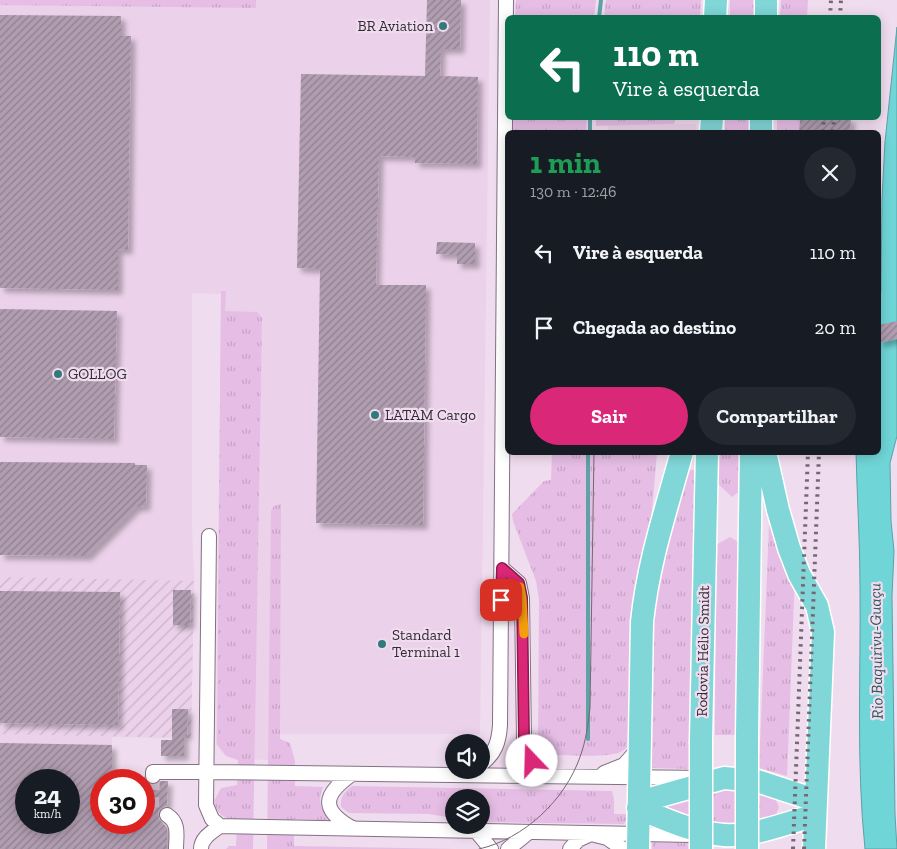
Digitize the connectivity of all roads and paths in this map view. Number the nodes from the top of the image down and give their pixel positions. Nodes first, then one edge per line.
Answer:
1 (506, 0) edge
2 (716, 0) edge
3 (766, 0) edge
4 (506, 15) edge
5 (715, 15) edge
6 (766, 15) edge
7 (505, 142) edge
8 (681, 455) edge
9 (707, 455) edge
10 (751, 455) edge
11 (766, 455) edge
12 (208, 536) dead end
13 (502, 568) junction
14 (639, 748) junction
15 (490, 757) edge
16 (206, 772) junction
17 (445, 772) edge
18 (490, 773) edge
19 (155, 774) edge
20 (352, 774) junction
21 (549, 776) junction
22 (590, 776) junction
23 (639, 776) junction
24 (724, 778) junction
25 (638, 805) junction
26 (815, 808) junction
27 (167, 815) tunnel mouth
28 (225, 827) junction
29 (353, 828) junction
30 (445, 830) edge
31 (490, 831) edge
32 (529, 832) junction
33 (478, 834) edge
34 (591, 834) junction
35 (724, 835) junction
36 (633, 844) edge
37 (176, 849) edge
38 (201, 849) edge
39 (491, 849) edge
40 (508, 849) edge
41 (570, 849) edge
42 (701, 849) edge
43 (747, 849) edge
44 (814, 849) edge

1 - 4 street
2 - 5 main road
3 - 6 main road
7 - 13 street
8 - 14 main road
9 - 42 main road, Rodovia Hélio Smidt, bridge
10 - 43 main road, bridge
11 - 26 main road
12 - 16 street
13 - 15 street
13 - 21 street
14 - 22 street
14 - 23 main road
16 - 19 street
16 - 20 street
16 - 28 street
17 - 20 street
18 - 21 street
20 - 29 street
21 - 22 street
22 - 23 street
23 - 24 street
23 - 25 main road
24 - 25 main road
24 - 26 main road
25 - 35 main road
25 - 36 main road
26 - 35 main road
26 - 44 main road
27 - 37 street
28 - 29 street
28 - 38 street
29 - 30 street
31 - 32 street
32 - 34 street
32 - 40 street
33 - 39 street
34 - 36 street
34 - 36 street
34 - 41 street
35 - 36 street

